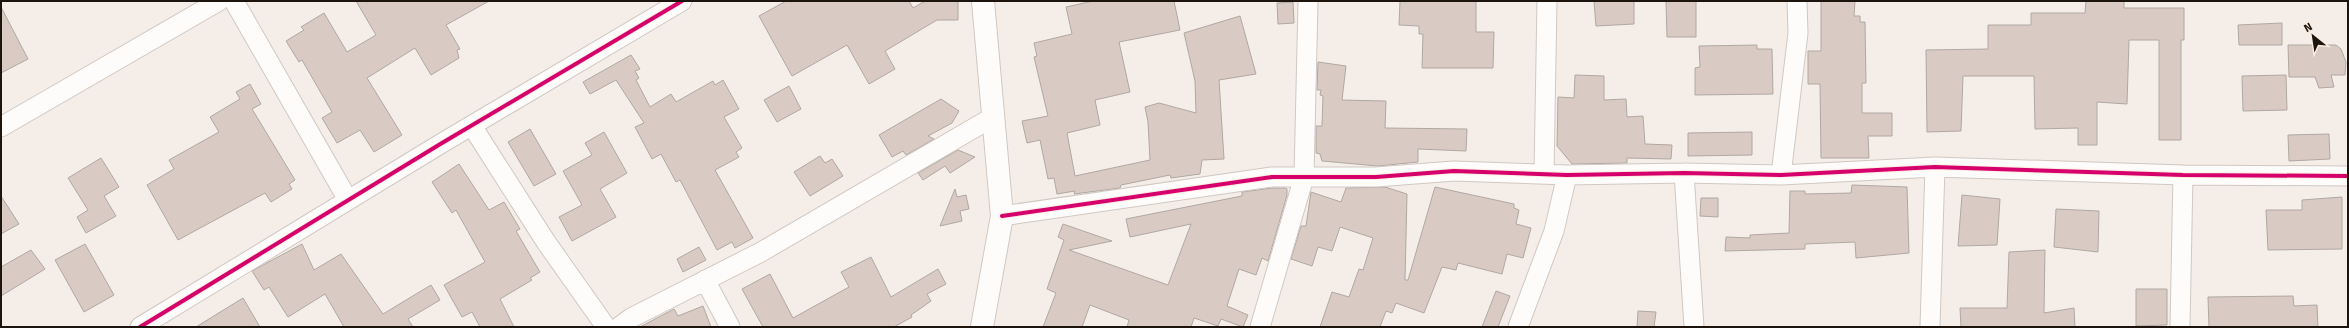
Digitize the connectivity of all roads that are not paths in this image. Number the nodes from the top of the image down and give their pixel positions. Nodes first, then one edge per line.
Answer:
1 (219, 1) edge
2 (234, 1) edge
3 (682, 1) edge
4 (983, 1) edge
5 (1308, 1) edge
6 (1547, 1) edge
7 (1797, 1) edge
8 (659, 7) edge
9 (993, 117) junction
10 (472, 126) junction
11 (1, 127) edge
12 (1935, 167) junction
13 (1544, 173) junction
14 (1684, 173) junction
15 (1567, 175) junction
16 (1781, 175) junction
17 (2183, 175) junction
18 (2348, 176) edge
19 (1304, 177) junction
20 (348, 200) junction
21 (1002, 216) junction
22 (705, 280) junction
23 (140, 327) edge
24 (606, 327) edge
25 (619, 327) edge
26 (730, 327) edge
27 (982, 327) edge
28 (1260, 327) edge
29 (1518, 327) edge
30 (1694, 327) edge
31 (1930, 327) edge
32 (2180, 327) edge

1 - 11 street
2 - 20 street
3 - 8 street
4 - 9 main road
5 - 19 street
6 - 13 street
7 - 16 street
8 - 10 street
9 - 21 main road
9 - 22 street
10 - 20 street
10 - 24 street
12 - 16 street
12 - 17 street
12 - 31 street
13 - 15 street
13 - 19 street
14 - 15 street
14 - 16 street
14 - 30 street
15 - 29 street
17 - 18 street
17 - 32 street
19 - 21 street
19 - 28 street
20 - 23 street
21 - 27 main road
22 - 25 street
22 - 26 street

